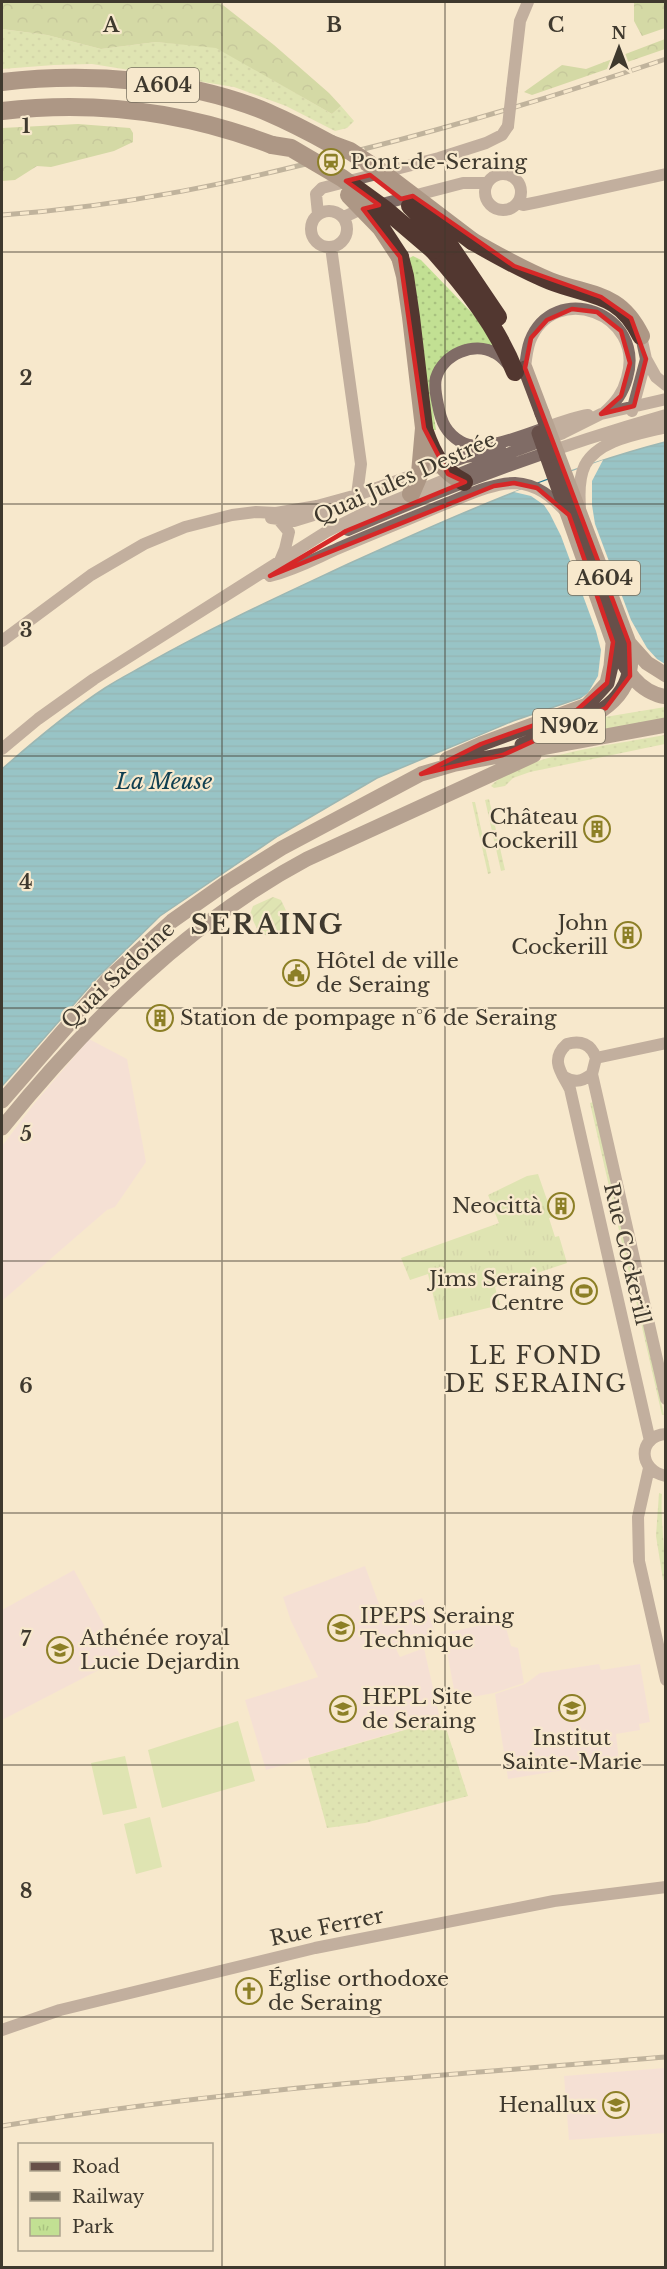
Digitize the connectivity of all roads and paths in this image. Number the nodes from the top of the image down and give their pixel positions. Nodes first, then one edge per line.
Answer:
1 (528, 2) edge
2 (2, 82) edge
3 (2, 111) edge
4 (323, 140) junction
5 (272, 145) junction
6 (666, 174) edge
7 (487, 183) junction
8 (518, 203) junction
9 (318, 214) junction
10 (344, 217) junction
11 (332, 248) junction
12 (442, 248) junction
13 (641, 336) joint
14 (515, 358) junction
15 (646, 359) junction
16 (666, 385) edge
17 (666, 399) edge
18 (634, 406) junction
19 (601, 414) junction
20 (666, 414) edge
21 (666, 427) edge
22 (424, 428) junction
23 (618, 428) junction
24 (553, 453) junction
25 (361, 464) junction
26 (420, 473) junction
27 (453, 474) junction
28 (369, 490) junction
29 (411, 494) junction
30 (357, 495) junction
31 (317, 506) junction
32 (256, 512) junction
33 (574, 514) junction
34 (292, 526) junction
35 (280, 561) junction
36 (270, 576) junction
37 (207, 608) junction
38 (2, 641) edge
39 (613, 642) junction
40 (629, 643) junction
41 (663, 674) edge
42 (631, 681) junction
43 (666, 697) edge
44 (666, 725) edge
45 (548, 748) junction
46 (2, 749) edge
47 (504, 755) junction
48 (421, 774) junction
49 (476, 782) junction
50 (666, 1043) edge
51 (596, 1058) junction
52 (592, 1074) junction
53 (564, 1077) junction
54 (2, 1101) edge
55 (2, 1128) edge
56 (666, 1399) edge
57 (666, 1434) edge
58 (650, 1441) junction
59 (649, 1468) junction
60 (666, 1476) edge
61 (666, 1680) edge
62 (666, 1887) edge
63 (2, 2030) edge

1 - 9 main road, bridge
2 - 4 highway, A604
3 - 5 highway, A604
4 - 12 highway, A604, bridge
4 - 13 highway, bridge
5 - 12 highway, A604, bridge
5 - 22 highway, bridge
6 - 8 main road
7 - 8 main road
7 - 8 main road
7 - 10 main road
9 - 10 main road
9 - 11 main road
10 - 11 main road
11 - 25 main road
12 - 14 highway, A604
13 - 15 main road
14 - 19 main road
14 - 19 main road
14 - 24 main road, A604, bridge
15 - 16 main road
15 - 18 main road
17 - 18 main road
18 - 19 main road
18 - 23 main road
19 - 27 main road, Quai Jules Destrée
20 - 23 main road, Quai Jules Destrée
21 - 33 main road
22 - 26 highway
22 - 27 highway
23 - 24 main road, Quai Jules Destrée
24 - 27 main road, Quai Jules Destrée
24 - 33 main road, A604
25 - 28 main road
25 - 30 main road
26 - 27 main road
26 - 28 main road
26 - 29 highway
27 - 29 main road, Quai Jules Destrée
27 - 36 main road, Quai Jules Destrée
28 - 30 main road
28 - 34 main road
29 - 35 main road, Quai Jules Destrée
30 - 31 main road
31 - 32 main road
31 - 34 main road
32 - 34 main road
32 - 38 main road
33 - 36 main road
33 - 39 main road, A604
33 - 40 main road, A604
34 - 35 main road
35 - 37 main road, Quai Jules Destrée
36 - 37 main road, Quai Jules Destrée
37 - 46 main road, Quai Jules Destrée
39 - 42 main road
39 - 48 main road, N90z
40 - 41 main road
40 - 42 main road
42 - 43 main road
42 - 47 main road, N90z
44 - 45 main road
45 - 47 main road
45 - 49 main road, Quai Sadoine
47 - 48 main road
47 - 49 main road, N90z
48 - 54 main road, Quai Sadoine
49 - 55 main road, Quai Sadoine
50 - 51 main road
51 - 52 main road
51 - 53 main road
52 - 53 main road
52 - 56 main road, Rue Cockerill
53 - 58 main road, Rue Cockerill
57 - 58 main road
58 - 59 main road, Rue Cockerill
59 - 60 main road
59 - 61 main road
62 - 63 main road, Rue Ferrer

